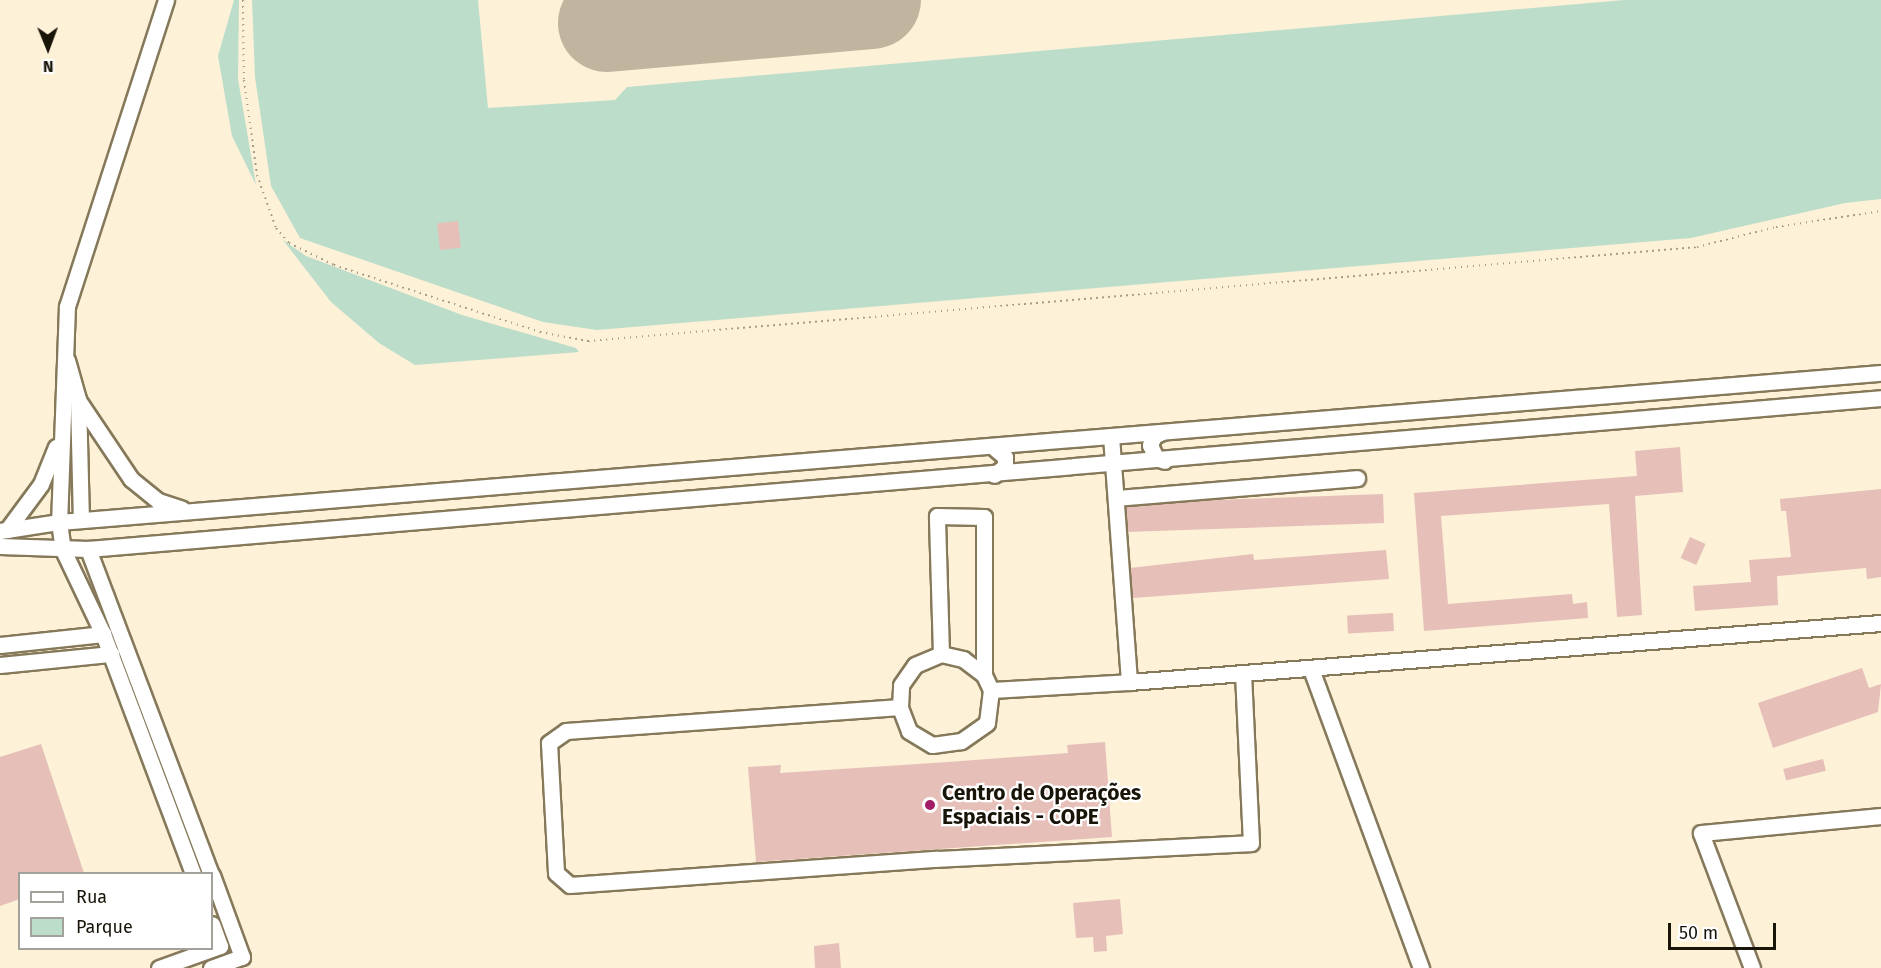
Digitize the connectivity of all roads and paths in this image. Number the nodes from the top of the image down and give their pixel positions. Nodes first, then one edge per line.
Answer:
1 (166, 0) edge
2 (243, 0) edge
3 (1881, 211) edge
4 (63, 345) junction
5 (1881, 373) edge
6 (1881, 398) edge
7 (78, 399) junction
8 (1162, 432) junction
9 (1111, 436) junction
10 (59, 439) junction
11 (992, 446) junction
12 (1165, 461) junction
13 (1113, 465) junction
14 (994, 475) junction
15 (1357, 478) dead end
16 (1116, 498) junction
17 (188, 511) junction
18 (81, 520) junction
19 (59, 522) junction
20 (4, 531) edge
21 (0, 546) edge
22 (88, 549) junction
23 (63, 550) junction
24 (1881, 623) edge
25 (103, 634) junction
26 (0, 645) edge
27 (111, 654) junction
28 (941, 654) junction
29 (0, 665) edge
30 (1311, 669) junction
31 (1243, 673) junction
32 (984, 675) junction
33 (1129, 682) junction
34 (990, 690) junction
35 (900, 707) junction
36 (1881, 816) edge
37 (193, 872) edge
38 (210, 872) edge
39 (213, 879) edge
40 (213, 927) edge
41 (213, 949) edge
42 (209, 950) edge
43 (159, 968) edge
44 (211, 968) edge
45 (1421, 968) edge
46 (1752, 968) edge

1 - 4 street
2 - 3 path
4 - 7 street
4 - 10 street
5 - 8 street
6 - 12 street
7 - 17 street
7 - 18 street
8 - 9 street
8 - 12 street
9 - 11 street
9 - 13 street
10 - 19 street
10 - 20 street
11 - 14 street
11 - 17 street
12 - 13 street
13 - 14 street
13 - 16 street
14 - 22 street
15 - 16 street
16 - 33 street
17 - 18 street
18 - 19 street
19 - 20 street
19 - 23 street
21 - 23 street
22 - 23 street
22 - 38 street
23 - 25 street
24 - 30 street
25 - 26 street
25 - 27 street
27 - 29 street
27 - 37 street
28 - 32 street
28 - 32 street
28 - 35 street
30 - 31 street
30 - 45 street
31 - 33 street
31 - 35 street
32 - 34 street
33 - 34 street
34 - 35 street
36 - 46 street
39 - 44 street
40 - 41 street
42 - 43 street

